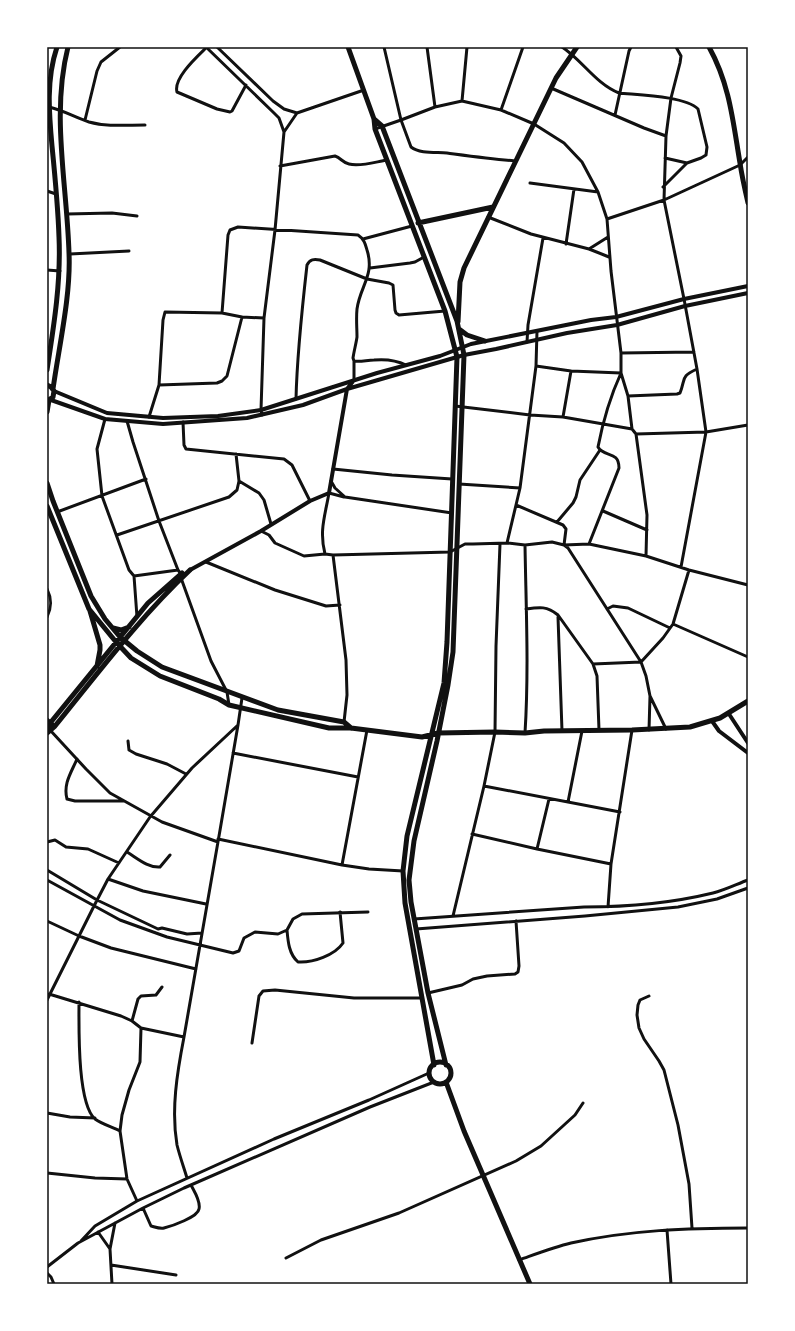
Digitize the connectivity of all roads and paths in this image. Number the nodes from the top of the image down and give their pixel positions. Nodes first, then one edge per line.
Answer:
1 (58, 47) edge
2 (68, 47) edge
3 (120, 47) edge
4 (207, 47) edge
5 (217, 47) edge
6 (349, 47) edge
7 (384, 47) edge
8 (427, 47) edge
9 (467, 47) edge
10 (523, 47) edge
11 (562, 47) edge
12 (577, 47) edge
13 (631, 47) edge
14 (676, 47) edge
15 (709, 47) edge
16 (571, 53) junction
17 (246, 85) junction
18 (551, 88) junction
19 (364, 90) junction
20 (619, 93) junction
21 (671, 98) junction
22 (462, 101) junction
23 (48, 107) edge
24 (435, 107) junction
25 (282, 108) junction
26 (60, 109) junction
27 (501, 110) junction
28 (297, 113) junction
29 (276, 114) junction
30 (615, 116) junction
31 (374, 119) junction
32 (85, 120) junction
33 (401, 120) junction
34 (534, 124) junction
35 (145, 125) dead end
36 (382, 126) junction
37 (375, 129) junction
38 (284, 132) junction
39 (666, 136) junction
40 (748, 157) edge
41 (665, 158) junction
42 (387, 160) junction
43 (515, 161) junction
44 (687, 163) junction
45 (740, 165) junction
46 (280, 166) junction
47 (530, 183) dead end
48 (664, 187) junction
49 (574, 189) junction
50 (47, 191) edge
51 (598, 192) junction
52 (56, 194) junction
53 (664, 200) junction
54 (748, 203) edge
55 (493, 207) junction
56 (67, 214) junction
57 (137, 216) dead end
58 (488, 216) junction
59 (607, 219) junction
60 (419, 223) junction
61 (412, 226) junction
62 (275, 230) junction
63 (423, 232) junction
64 (416, 235) junction
65 (608, 237) junction
66 (543, 238) junction
67 (363, 239) junction
68 (566, 244) junction
69 (589, 249) junction
70 (129, 251) dead end
71 (70, 254) junction
72 (424, 257) junction
73 (610, 257) junction
74 (370, 268) junction
75 (47, 270) edge
76 (60, 271) junction
77 (367, 279) junction
78 (748, 286) edge
79 (748, 293) edge
80 (684, 299) junction
81 (685, 306) junction
82 (445, 311) junction
83 (222, 313) junction
84 (242, 317) junction
85 (616, 317) junction
86 (264, 318) junction
87 (617, 325) junction
88 (458, 327) junction
89 (538, 331) junction
90 (527, 333) junction
91 (537, 340) junction
92 (485, 341) junction
93 (527, 342) junction
94 (462, 347) junction
95 (456, 349) junction
96 (694, 352) junction
97 (621, 353) junction
98 (464, 355) junction
99 (457, 357) junction
100 (354, 360) junction
101 (406, 365) junction
102 (536, 366) junction
103 (697, 369) junction
104 (47, 370) edge
105 (571, 371) junction
106 (621, 373) junction
107 (354, 380) junction
108 (159, 384) junction
109 (47, 385) edge
110 (347, 389) junction
111 (53, 390) junction
112 (628, 396) junction
113 (296, 399) junction
114 (49, 400) edge
115 (458, 406) junction
116 (47, 412) edge
117 (261, 412) junction
118 (530, 415) junction
119 (140, 416) junction
120 (149, 417) junction
121 (563, 417) junction
122 (105, 418) junction
123 (127, 420) junction
124 (140, 422) junction
125 (183, 422) junction
126 (603, 423) junction
127 (748, 425) edge
128 (632, 429) junction
129 (706, 432) junction
130 (636, 434) junction
131 (600, 450) junction
132 (236, 454) junction
133 (333, 469) junction
134 (146, 478) junction
135 (452, 479) junction
136 (239, 481) junction
137 (331, 481) junction
138 (47, 483) edge
139 (459, 484) junction
140 (520, 488) junction
141 (329, 493) junction
142 (102, 496) junction
143 (345, 497) junction
144 (310, 501) junction
145 (516, 505) junction
146 (47, 506) edge
147 (603, 511) junction
148 (57, 512) junction
149 (452, 513) junction
150 (49, 519) edge
151 (159, 521) junction
152 (556, 522) junction
153 (271, 524) junction
154 (261, 530) junction
155 (646, 530) junction
156 (117, 535) junction
157 (507, 543) junction
158 (500, 544) junction
159 (589, 544) junction
160 (525, 545) junction
161 (564, 545) junction
162 (456, 548) junction
163 (450, 552) junction
164 (325, 554) junction
165 (334, 555) junction
166 (646, 556) junction
167 (205, 561) junction
168 (681, 567) junction
169 (190, 570) joint
170 (689, 570) junction
171 (180, 574) junction
172 (134, 576) junction
173 (748, 585) edge
174 (47, 589) edge
175 (340, 605) junction
176 (89, 609) junction
177 (526, 609) junction
178 (607, 609) junction
179 (558, 615) junction
180 (47, 617) edge
181 (137, 618) junction
182 (673, 624) junction
183 (130, 626) junction
184 (113, 628) junction
185 (670, 628) junction
186 (122, 639) junction
187 (118, 644) junction
188 (748, 657) edge
189 (641, 662) junction
190 (593, 664) junction
191 (97, 667) junction
192 (227, 692) junction
193 (650, 696) junction
194 (242, 698) junction
195 (748, 702) edge
196 (229, 705) junction
197 (240, 707) junction
198 (729, 714) junction
199 (712, 721) junction
200 (51, 722) edge
201 (344, 722) junction
202 (238, 725) junction
203 (343, 728) junction
204 (351, 728) junction
205 (666, 729) junction
206 (367, 730) junction
207 (582, 730) junction
208 (599, 730) junction
209 (632, 730) junction
210 (649, 730) junction
211 (48, 731) edge
212 (562, 731) junction
213 (495, 732) junction
214 (438, 733) junction
215 (525, 733) junction
216 (431, 735) junction
217 (128, 741) dead end
218 (748, 743) edge
219 (233, 753) junction
220 (748, 753) edge
221 (76, 759) junction
222 (186, 774) junction
223 (358, 777) junction
224 (484, 786) junction
225 (549, 798) junction
226 (124, 801) junction
227 (568, 802) junction
228 (620, 812) junction
229 (150, 817) junction
230 (472, 834) junction
231 (218, 840) junction
232 (47, 842) edge
233 (537, 849) junction
234 (127, 852) junction
235 (170, 855) dead end
236 (119, 863) junction
237 (611, 864) junction
238 (342, 865) junction
239 (47, 870) edge
240 (403, 870) junction
241 (108, 879) junction
242 (47, 880) edge
243 (748, 880) edge
244 (748, 888) edge
245 (97, 900) junction
246 (206, 904) junction
247 (94, 906) junction
248 (608, 907) junction
249 (340, 912) junction
250 (368, 912) dead end
251 (452, 916) junction
252 (415, 919) junction
253 (408, 920) junction
254 (47, 921) edge
255 (516, 921) junction
256 (417, 929) junction
257 (287, 930) junction
258 (410, 930) junction
259 (202, 933) junction
260 (79, 936) junction
261 (200, 945) junction
262 (196, 969) junction
263 (162, 987) dead end
264 (428, 992) junction
265 (48, 994) edge
266 (649, 996) dead end
267 (422, 998) junction
268 (47, 1000) edge
269 (79, 1002) junction
270 (132, 1021) junction
271 (141, 1028) junction
272 (184, 1037) junction
273 (252, 1043) dead end
274 (434, 1065) junction
275 (446, 1065) junction
276 (429, 1073) junction
277 (434, 1082) junction
278 (446, 1082) junction
279 (583, 1102) dead end
280 (47, 1113) edge
281 (95, 1118) junction
282 (120, 1131) junction
283 (237, 1156) junction
284 (240, 1163) junction
285 (47, 1173) edge
286 (483, 1176) junction
287 (186, 1178) junction
288 (127, 1179) junction
289 (191, 1185) junction
290 (137, 1201) junction
291 (143, 1208) junction
292 (115, 1223) junction
293 (692, 1228) junction
294 (748, 1228) edge
295 (667, 1230) junction
296 (98, 1232) junction
297 (78, 1243) junction
298 (110, 1248) junction
299 (286, 1258) dead end
300 (519, 1260) junction
301 (111, 1265) junction
302 (47, 1267) edge
303 (47, 1273) edge
304 (176, 1275) dead end
305 (54, 1284) edge
306 (112, 1284) edge
307 (530, 1284) edge
308 (671, 1284) edge

1 - 23 main road
2 - 26 main road
3 - 32 street
4 - 17 street
4 - 17 street
5 - 25 street
6 - 19 main road
7 - 33 street
8 - 24 street
9 - 22 street
10 - 27 street
11 - 16 street
12 - 16 main road
13 - 20 street
14 - 21 street
15 - 45 main road
16 - 18 main road
16 - 20 street
17 - 29 street
18 - 30 street
18 - 34 main road
19 - 28 street
19 - 31 main road
20 - 21 street
20 - 30 street
21 - 39 street
21 - 44 street
22 - 24 street
22 - 27 street
23 - 26 street
23 - 52 main road
24 - 33 street
25 - 28 street
25 - 29 street
26 - 32 street
26 - 56 main road
27 - 34 street
28 - 38 street
29 - 38 street
30 - 39 street
31 - 36 main road
31 - 37 main road
32 - 35 street
33 - 36 street
33 - 43 street
34 - 43 main road
34 - 51 street
36 - 37 street
36 - 60 main road
37 - 42 main road
38 - 46 street
39 - 41 street
40 - 45 street
41 - 44 street
41 - 48 street
42 - 46 street
42 - 61 main road
43 - 55 main road
44 - 48 street
45 - 53 street
45 - 54 main road
46 - 62 street
47 - 49 street
48 - 53 street
49 - 51 street
49 - 68 street
50 - 52 street
51 - 59 street
52 - 76 main road
53 - 59 street
53 - 80 street
55 - 58 main road
55 - 60 main road
56 - 57 street
56 - 71 main road
58 - 66 street
58 - 88 main road
59 - 65 street
60 - 61 main road
60 - 63 main road
61 - 64 main road
61 - 67 street
62 - 67 street
62 - 83 street
62 - 86 street
63 - 64 main road
63 - 88 main road
64 - 72 main road
65 - 69 street
65 - 73 street
66 - 68 street
66 - 90 street
67 - 74 street
68 - 69 street
69 - 73 street
70 - 71 street
71 - 111 main road
72 - 74 street
72 - 82 main road
73 - 85 street
74 - 77 street
75 - 76 street
76 - 104 main road
77 - 82 street
77 - 100 street
77 - 113 street
78 - 80 street
79 - 81 street
80 - 81 street
80 - 85 street
81 - 87 street
81 - 96 street
82 - 95 main road
83 - 84 street
83 - 108 street
84 - 86 street
84 - 108 street
85 - 87 street
85 - 89 street
86 - 117 street
87 - 91 street
87 - 97 street
88 - 92 main road
88 - 94 main road
89 - 90 street
89 - 91 street
90 - 92 street
90 - 93 street
91 - 93 street
91 - 102 street
92 - 94 street
93 - 98 street
94 - 95 street
94 - 98 main road
95 - 99 main road
95 - 101 street
96 - 97 street
96 - 103 street
97 - 106 street
98 - 99 street
98 - 115 main road
99 - 110 street
99 - 115 main road
100 - 101 street
100 - 107 street
101 - 107 street
102 - 105 street
102 - 118 street
103 - 112 street
103 - 129 street
105 - 106 street
105 - 121 street
106 - 112 street
106 - 126 street
107 - 110 street
107 - 113 street
108 - 120 street
109 - 111 main road
110 - 117 street
110 - 133 street
111 - 114 main road
111 - 119 street
112 - 128 street
113 - 117 street
114 - 116 main road
114 - 122 street
115 - 118 street
115 - 135 main road
115 - 139 main road
117 - 120 street
117 - 125 street
118 - 121 street
118 - 140 street
119 - 120 street
119 - 124 street
121 - 126 street
122 - 123 street
122 - 142 street
123 - 124 street
123 - 134 street
124 - 125 street
125 - 132 street
126 - 128 street
126 - 131 street
127 - 129 street
128 - 130 street
129 - 130 street
129 - 168 street
130 - 155 street
131 - 147 street
131 - 152 street
132 - 136 street
132 - 144 street
133 - 135 street
133 - 137 street
134 - 142 street
134 - 151 street
135 - 149 main road
136 - 151 street
136 - 153 street
137 - 141 street
137 - 143 street
138 - 148 main road
139 - 140 street
139 - 162 main road
140 - 145 street
141 - 143 street
141 - 144 street
141 - 164 street
142 - 148 street
142 - 156 street
143 - 149 street
144 - 153 street
145 - 152 street
145 - 157 street
146 - 150 main road
147 - 155 street
147 - 159 street
148 - 184 main road
149 - 163 main road
150 - 176 main road
151 - 156 street
151 - 171 street
152 - 161 street
153 - 154 street
154 - 164 street
154 - 167 street
155 - 166 street
156 - 172 street
157 - 158 street
157 - 160 street
158 - 162 street
158 - 213 street
159 - 161 street
159 - 166 street
160 - 161 street
160 - 177 street
161 - 178 street
162 - 163 street
162 - 214 main road
163 - 165 street
163 - 216 main road
164 - 165 street
165 - 175 street
166 - 168 street
167 - 169 street
167 - 175 street
168 - 170 street
169 - 171 main road
170 - 173 street
170 - 182 street
171 - 172 street
171 - 181 main road
171 - 186 main road
171 - 192 street
172 - 181 street
174 - 180 street
175 - 201 street
176 - 187 main road
176 - 191 main road
177 - 179 street
177 - 215 street
178 - 185 street
178 - 189 street
179 - 190 street
179 - 212 street
181 - 183 main road
182 - 185 street
182 - 188 street
183 - 184 main road
183 - 186 main road
184 - 186 main road
185 - 189 street
186 - 187 main road
186 - 192 main road
187 - 191 main road
187 - 196 main road
187 - 200 main road
189 - 190 street
189 - 193 street
190 - 208 street
191 - 200 main road
192 - 194 main road
192 - 196 street
193 - 205 street
193 - 210 street
194 - 197 street
194 - 201 main road
195 - 198 main road
196 - 197 main road
197 - 202 street
197 - 203 main road
198 - 199 main road
198 - 218 street
199 - 205 main road
199 - 220 street
200 - 211 main road
201 - 203 street
201 - 204 main road
202 - 219 street
202 - 222 street
203 - 204 main road
204 - 206 main road
205 - 210 main road
206 - 216 main road
206 - 223 street
207 - 208 main road
207 - 212 main road
207 - 227 street
208 - 209 main road
209 - 210 main road
209 - 228 street
211 - 221 street
212 - 215 main road
213 - 214 main road
213 - 215 main road
213 - 224 street
214 - 216 main road
214 - 252 main road
216 - 240 main road
217 - 222 street
219 - 223 street
219 - 231 street
221 - 226 street
221 - 226 street
222 - 229 street
223 - 238 street
224 - 225 street
224 - 230 street
225 - 227 street
225 - 233 street
226 - 229 street
227 - 228 street
228 - 237 street
229 - 231 street
229 - 234 street
230 - 233 street
230 - 251 street
231 - 238 street
231 - 246 street
232 - 236 street
233 - 237 street
234 - 235 street
234 - 236 street
236 - 241 street
237 - 248 street
238 - 240 street
239 - 245 street
240 - 253 main road
241 - 245 street
241 - 246 street
242 - 247 street
243 - 248 street
244 - 255 street
245 - 247 street
245 - 259 street
246 - 259 street
247 - 260 street
247 - 261 street
248 - 251 street
249 - 250 street
249 - 257 street
249 - 257 street
251 - 252 street
252 - 253 street
252 - 256 main road
253 - 258 main road
254 - 260 street
255 - 256 street
255 - 264 street
256 - 258 street
256 - 264 main road
257 - 261 street
258 - 267 main road
259 - 261 street
260 - 262 street
260 - 265 street
261 - 262 street
262 - 272 street
263 - 270 street
264 - 275 main road
265 - 268 street
265 - 269 street
266 - 293 street
267 - 273 street
267 - 274 main road
269 - 270 street
269 - 281 street
270 - 271 street
271 - 272 street
271 - 282 street
272 - 287 street
274 - 275 main road
274 - 276 main road
275 - 278 main road
276 - 277 main road
276 - 283 street
277 - 278 main road
277 - 284 street
278 - 286 main road
279 - 286 street
280 - 281 street
281 - 282 street
282 - 288 street
283 - 284 street
283 - 287 street
284 - 289 street
285 - 288 street
286 - 299 street
286 - 300 main road
287 - 290 street
288 - 290 street
289 - 291 street
289 - 291 street
290 - 297 street
291 - 292 street
292 - 296 street
292 - 298 street
293 - 294 street
293 - 295 street
295 - 300 street
295 - 308 street
296 - 297 street
296 - 298 street
297 - 302 street
298 - 301 street
300 - 307 main road
301 - 304 street
301 - 306 street
303 - 305 street

